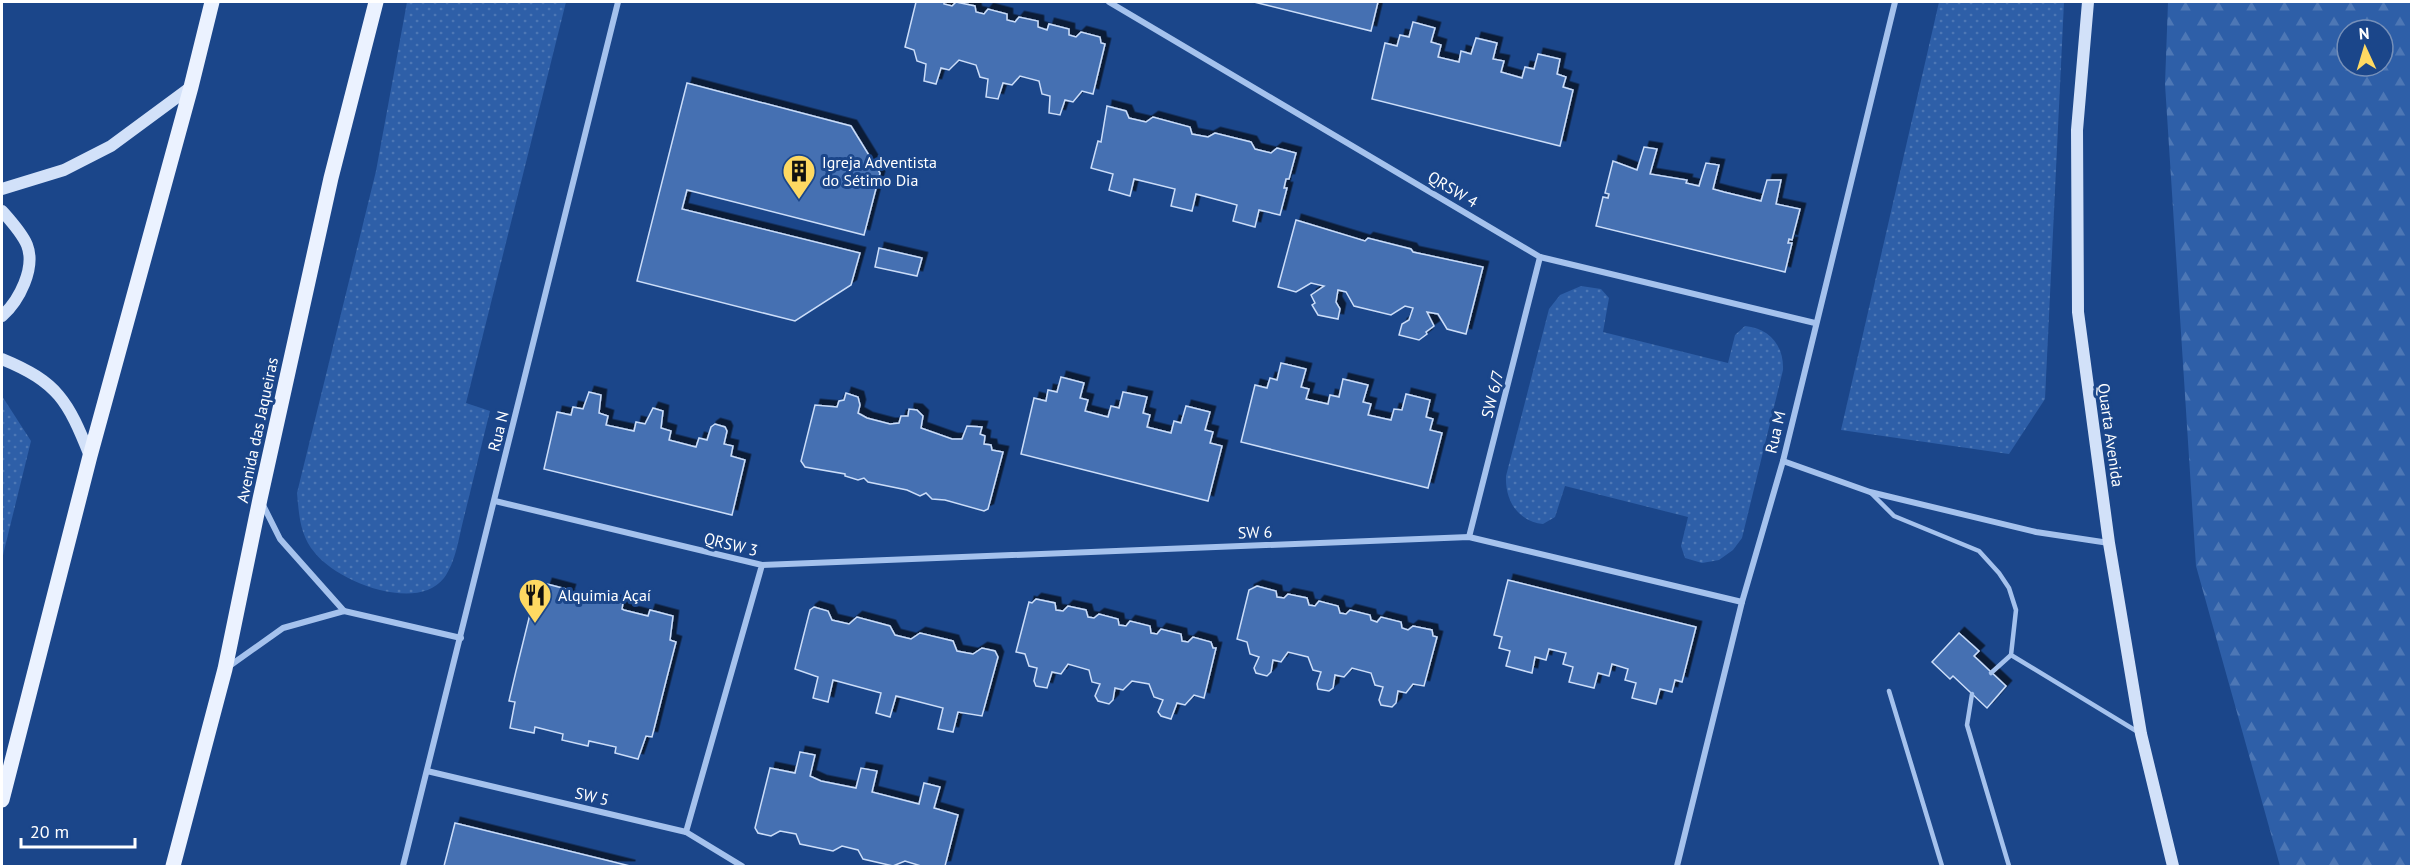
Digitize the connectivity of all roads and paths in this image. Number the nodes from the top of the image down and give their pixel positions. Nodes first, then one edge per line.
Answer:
1 (212, 2) edge
2 (376, 2) edge
3 (618, 2) edge
4 (1109, 2) edge
5 (1895, 2) edge
6 (2088, 2) edge
7 (191, 87) junction
8 (2, 189) edge
9 (2, 211) edge
10 (1540, 256) junction
11 (2, 316) edge
12 (1815, 323) junction
13 (2, 360) edge
14 (90, 456) junction
15 (1783, 461) junction
16 (1870, 492) junction
17 (260, 499) junction
18 (495, 501) junction
19 (1469, 537) junction
20 (2109, 543) junction
21 (762, 565) junction
22 (1742, 602) junction
23 (344, 611) junction
24 (461, 638) junction
25 (2011, 655) junction
26 (225, 669) junction
27 (1991, 673) dead end
28 (1889, 691) dead end
29 (1972, 694) dead end
30 (2141, 734) junction
31 (428, 771) junction
32 (2, 800) edge
33 (686, 832) junction
34 (173, 867) edge
35 (403, 867) edge
36 (742, 867) edge
37 (1677, 867) edge
38 (1942, 867) edge
39 (2009, 867) edge
40 (2173, 867) edge

1 - 7 main road
2 - 17 main road, Avenida das Jaqueiras
3 - 18 street, Rua N
4 - 10 street, QRSW 4
5 - 12 street, Rua M
6 - 20 main road, Quarta Avenida
7 - 8 main road
7 - 14 main road
9 - 11 main road
10 - 12 street, QRSW 4
10 - 19 street, SW 6/7
12 - 15 street, Rua M
13 - 14 main road
14 - 32 main road
15 - 16 street
15 - 22 street, Rua M
16 - 20 street
16 - 25 lane
17 - 23 street
17 - 26 main road, Avenida das Jaqueiras
18 - 21 street, QRSW 3
18 - 24 street, Rua N
19 - 21 street, SW 6
19 - 22 street, SW 6
20 - 30 main road, Quarta Avenida
21 - 33 street, QRSW 3
22 - 37 street, Rua M
23 - 24 street
23 - 26 street
24 - 31 street, Rua N
25 - 27 lane
25 - 30 lane
26 - 34 main road, Avenida das Jaqueiras
28 - 38 lane
29 - 39 lane
30 - 40 main road, Quarta Avenida
31 - 33 street, SW 5
31 - 35 street, Rua N
33 - 36 street, SW 5

